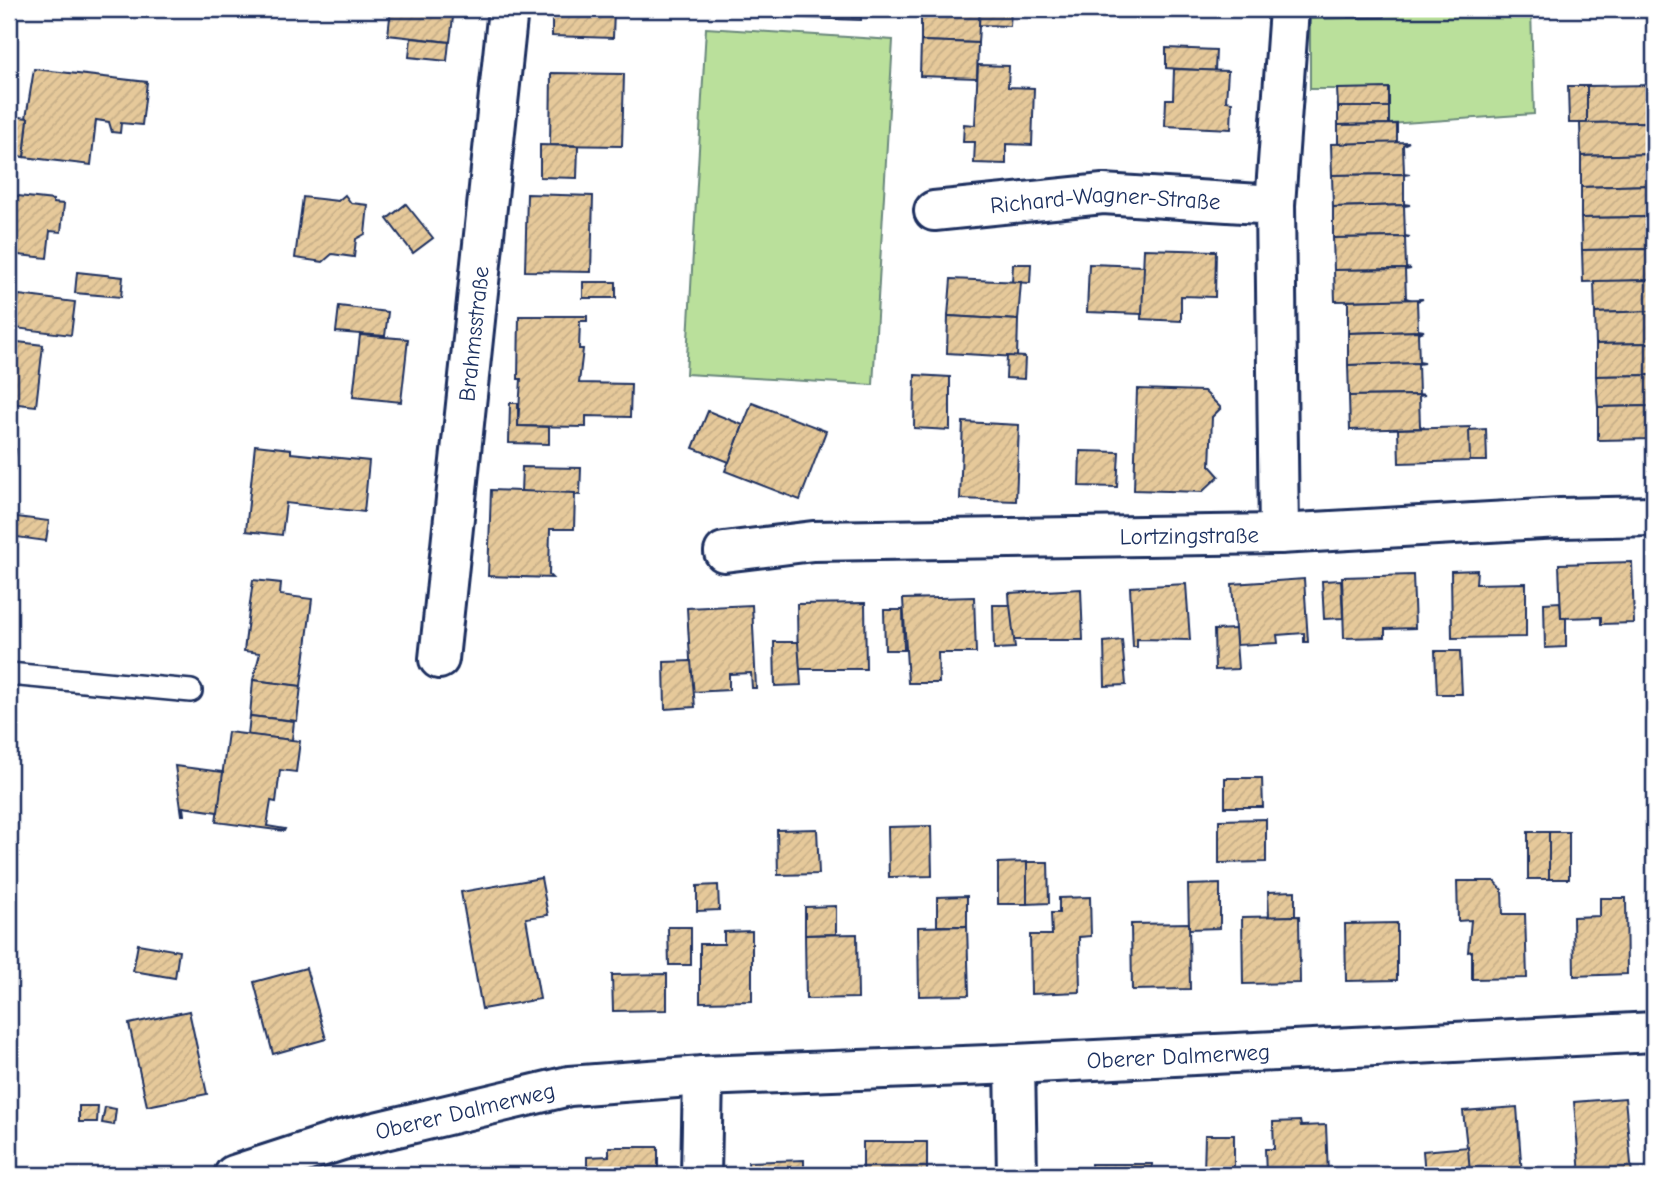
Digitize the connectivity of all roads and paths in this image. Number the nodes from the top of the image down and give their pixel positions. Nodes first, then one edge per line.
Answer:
1 (508, 9) edge
2 (1289, 9) edge
3 (1275, 205) junction
4 (934, 211) dead end
5 (1654, 516) edge
6 (1279, 534) junction
7 (723, 552) dead end
8 (439, 659) dead end
9 (9, 674) edge
10 (191, 691) dead end
11 (1654, 1032) edge
12 (1015, 1064) junction
13 (703, 1076) junction
14 (234, 1175) edge
15 (701, 1175) edge
16 (1017, 1175) edge

1 - 8 street, Brahmsstraße
2 - 3 street
3 - 4 street, Richard-Wagner-Straße
3 - 6 street
5 - 6 street, Lortzingstraße
6 - 7 street, Lortzingstraße
9 - 10 lane
11 - 12 street, Oberer Dalmerweg
12 - 13 street, Oberer Dalmerweg
12 - 16 street
13 - 14 street, Oberer Dalmerweg
13 - 15 street

